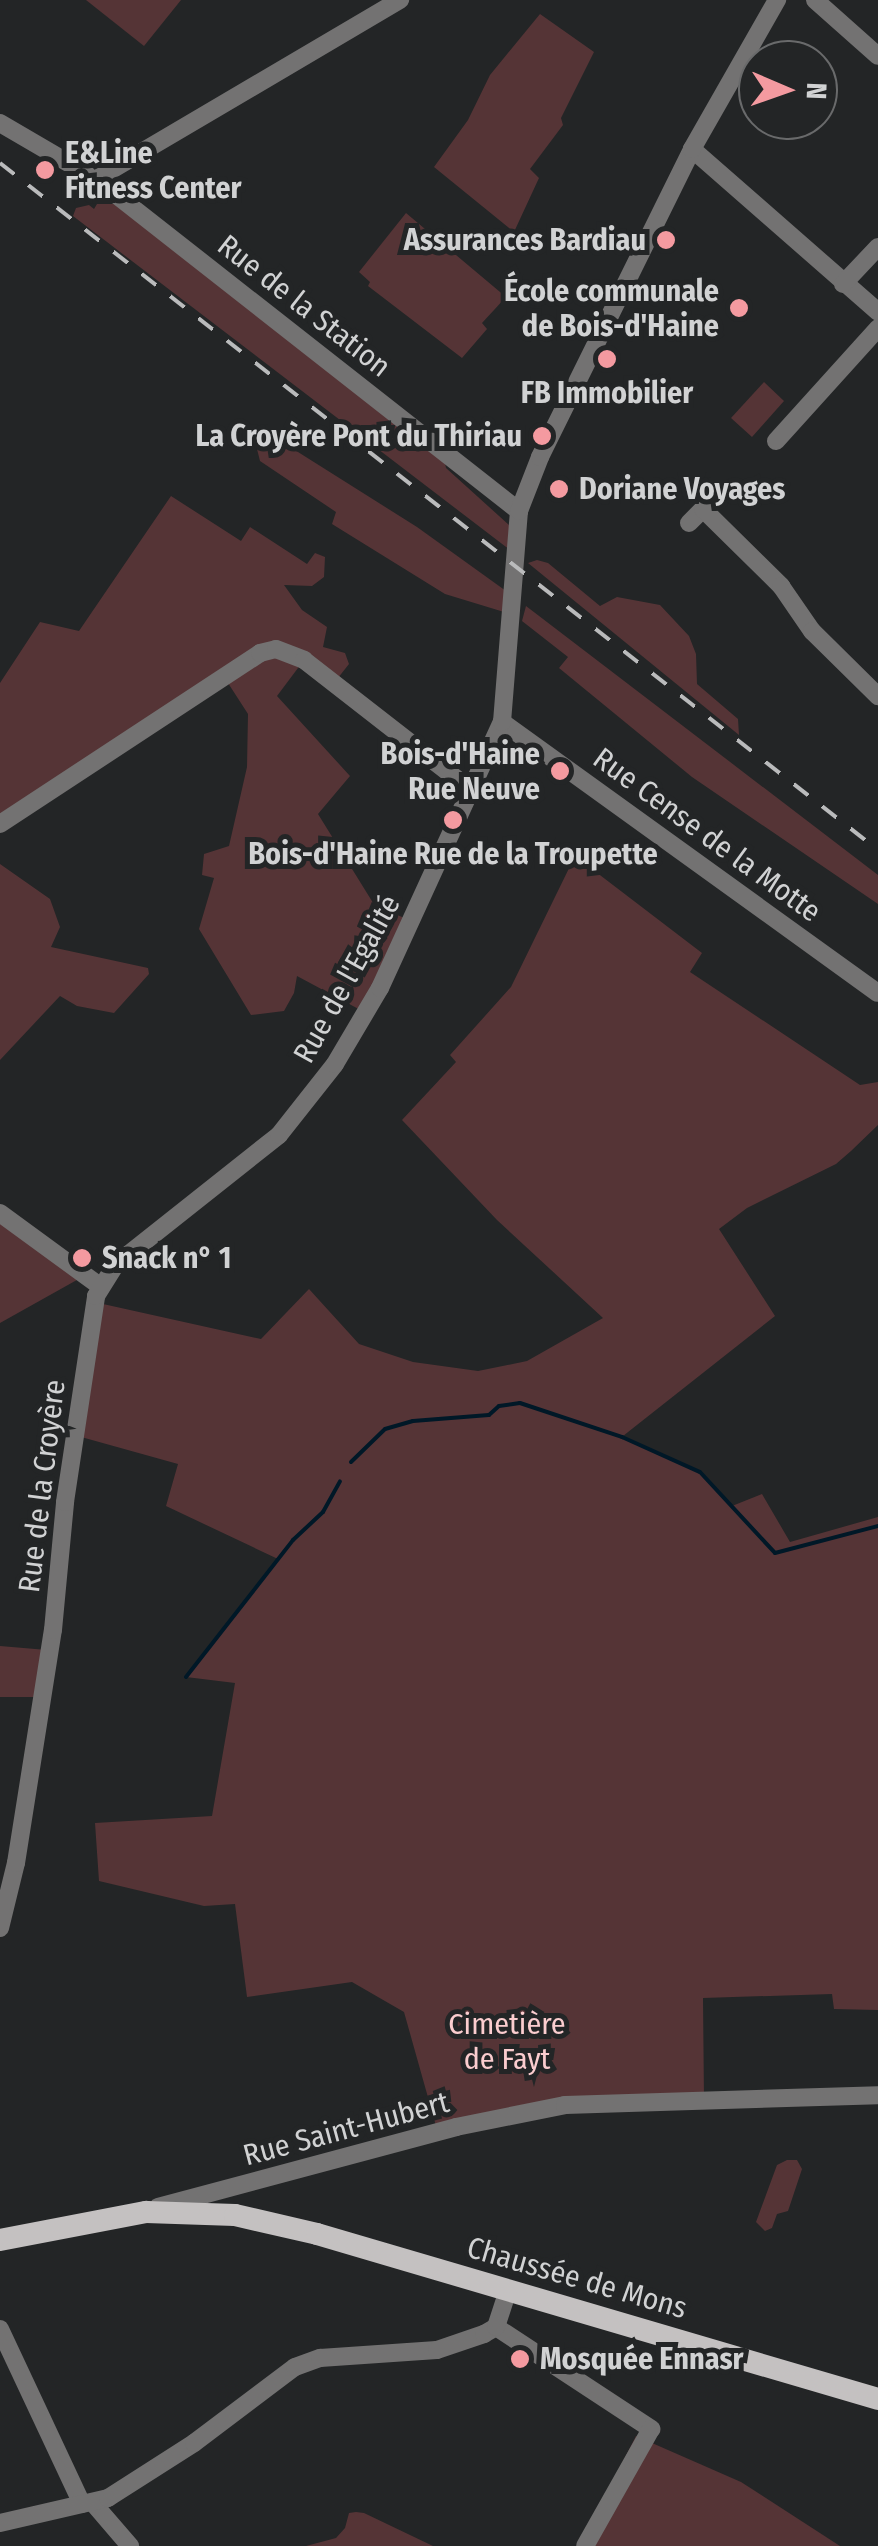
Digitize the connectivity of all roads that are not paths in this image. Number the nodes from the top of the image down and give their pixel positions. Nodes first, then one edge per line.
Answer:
1 (400, 0) edge
2 (777, 0) edge
3 (815, 0) edge
4 (878, 56) edge
5 (0, 124) edge
6 (692, 149) junction
7 (96, 179) junction
8 (878, 247) edge
9 (843, 284) junction
10 (878, 314) edge
11 (776, 441) dead end
12 (519, 516) junction
13 (689, 524) dead end
14 (877, 691) edge
15 (502, 722) junction
16 (472, 790) junction
17 (0, 824) edge
18 (878, 993) edge
19 (0, 1213) edge
20 (101, 1287) junction
21 (0, 1928) edge
22 (878, 2095) edge
23 (246, 2189) junction
24 (208, 2208) junction
25 (277, 2223) junction
26 (0, 2228) edge
27 (39, 2232) junction
28 (0, 2240) edge
29 (508, 2290) junction
30 (496, 2327) junction
31 (0, 2329) edge
32 (878, 2399) edge
33 (87, 2504) junction
34 (0, 2523) edge
35 (130, 2546) edge
36 (585, 2546) edge

1 - 7 street
2 - 6 street
3 - 4 street
5 - 7 street, Rue de la Station
6 - 9 street
6 - 12 street
7 - 12 street, Rue de la Station
8 - 9 street
9 - 10 street
10 - 11 street
12 - 15 street, Rue de l'Egalité
13 - 14 street
15 - 16 street, Rue de l'Egalité
15 - 18 street, Rue Cense de la Motte
16 - 17 street
16 - 20 street, Rue de l'Egalité
19 - 20 street
20 - 21 street, Rue de la Croyère
22 - 23 street, Rue Saint-Hubert
23 - 24 street, Rue Saint-Hubert
23 - 25 street
24 - 25 main road, Chaussée de Mons
24 - 27 main road, Chaussée de Mons
25 - 29 main road, Chaussée de Mons
26 - 27 street
27 - 28 main road, Chaussée de Mons
29 - 30 street
29 - 32 main road, Chaussée de Mons
30 - 33 street
30 - 36 street
31 - 33 street
33 - 34 street
33 - 35 street

